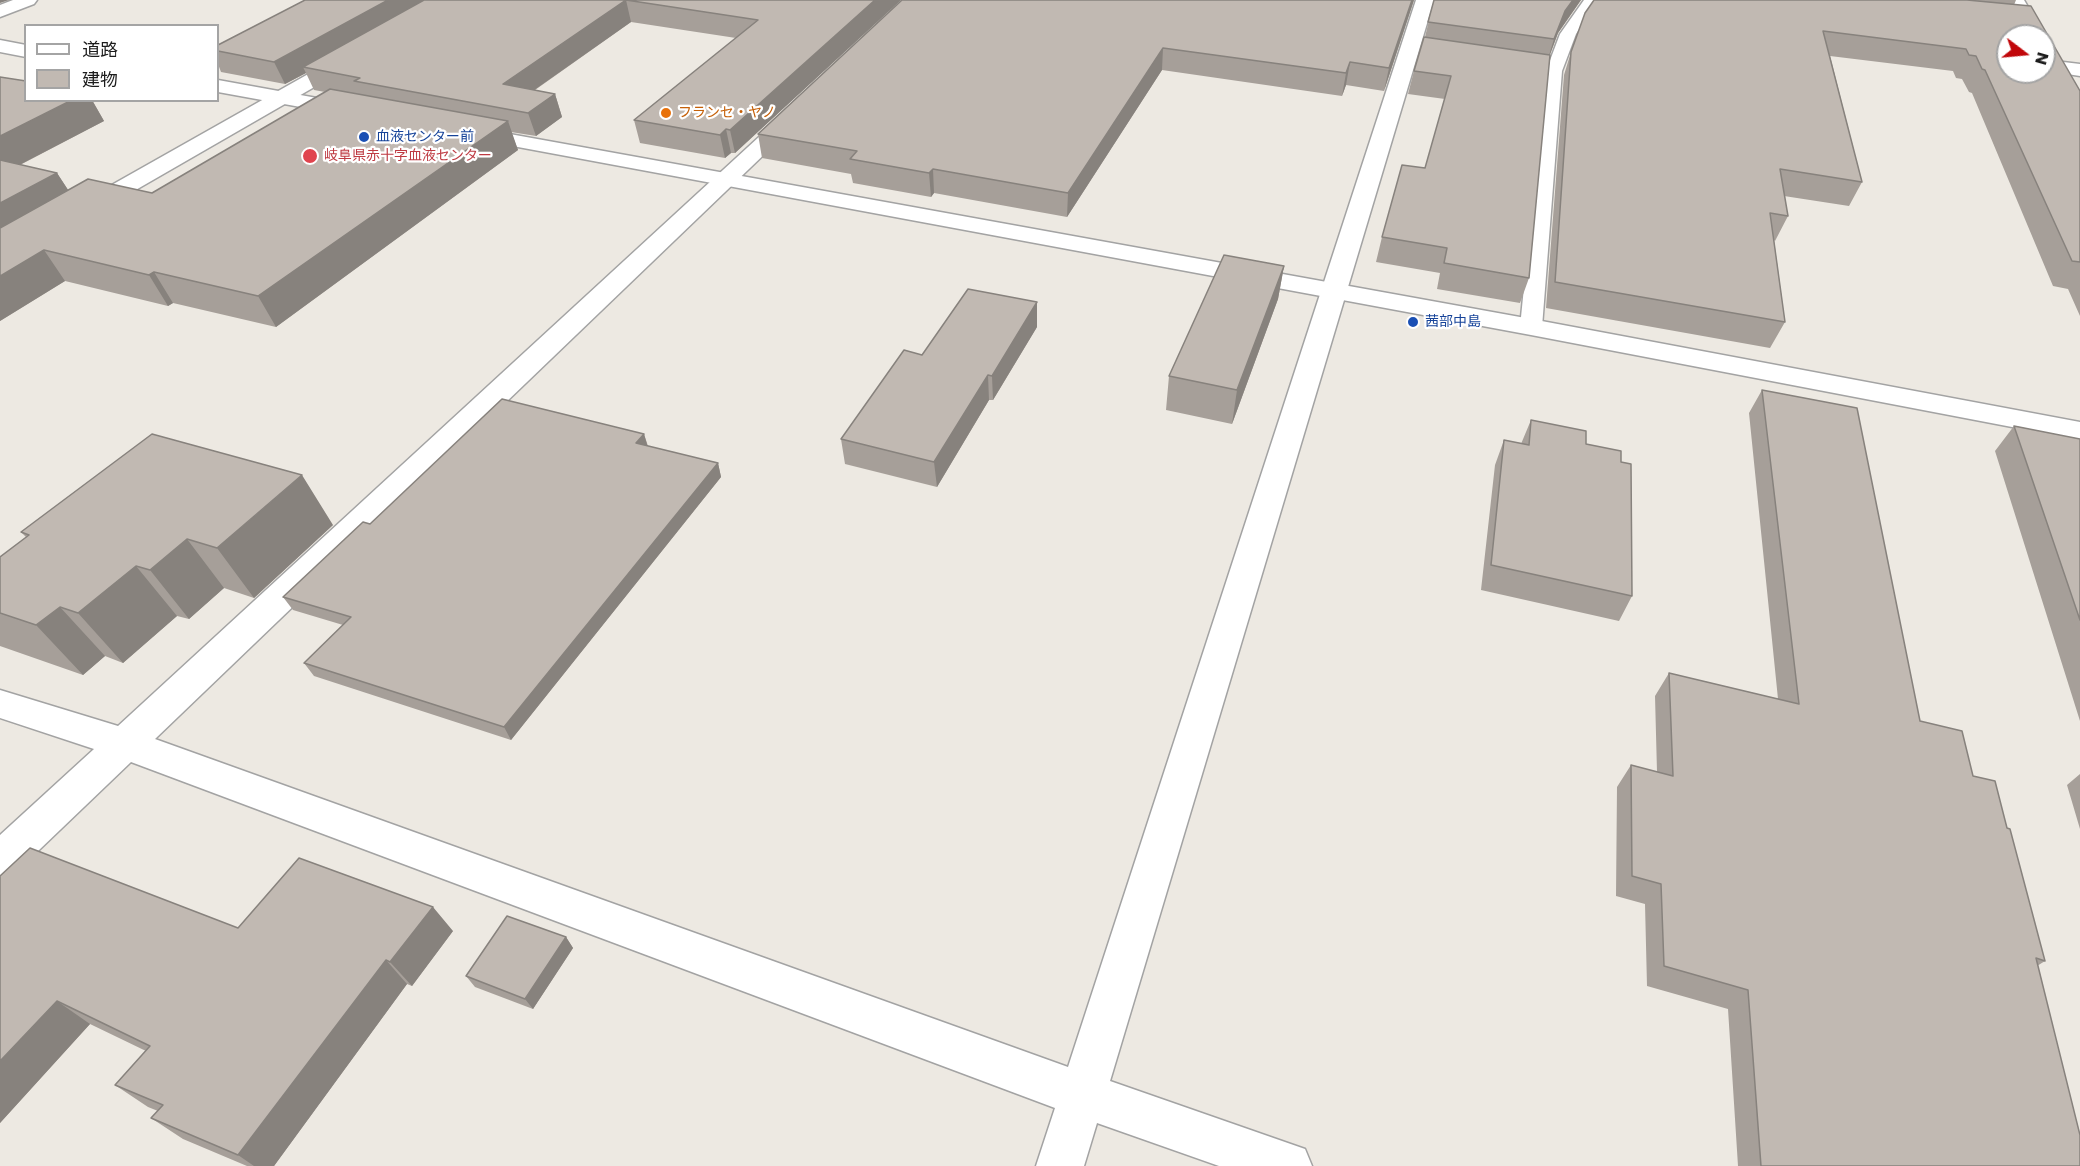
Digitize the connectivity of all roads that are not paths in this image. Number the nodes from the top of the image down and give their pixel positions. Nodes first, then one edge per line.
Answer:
1 (28, 0) edge
2 (1425, 0) edge
3 (1591, 0) edge
4 (2015, 0) edge
5 (0, 12) edge
6 (2005, 21) edge
7 (2015, 24) edge
8 (2029, 24) edge
9 (0, 46) edge
10 (1409, 50) junction
11 (24, 51) edge
12 (362, 52) edge
13 (1432, 54) edge
14 (2056, 67) edge
15 (1532, 68) edge
16 (2056, 69) edge
17 (2080, 70) edge
18 (1554, 71) junction
19 (2065, 85) edge
20 (219, 86) edge
21 (281, 97) junction
22 (803, 106) edge
23 (375, 115) edge
24 (445, 128) edge
25 (725, 180) junction
26 (62, 222) edge
27 (1334, 292) junction
28 (1531, 327) junction
29 (2080, 431) edge
30 (0, 705) edge
31 (125, 744) junction
32 (0, 861) edge
33 (1082, 1095) junction
34 (1060, 1166) edge
35 (1288, 1166) edge

1 - 5 street
2 - 10 street
3 - 18 lane
4 - 8 street
6 - 7 lane
9 - 11 street
10 - 13 street
10 - 27 street
12 - 21 street
14 - 17 street
15 - 18 street
16 - 19 street
18 - 28 lane
20 - 21 street
21 - 23 street
21 - 26 street
22 - 25 street
24 - 25 street
25 - 27 street
25 - 31 street
27 - 28 street
27 - 33 street
28 - 29 street
30 - 31 street
31 - 32 street
31 - 33 street
33 - 34 street
33 - 35 street

